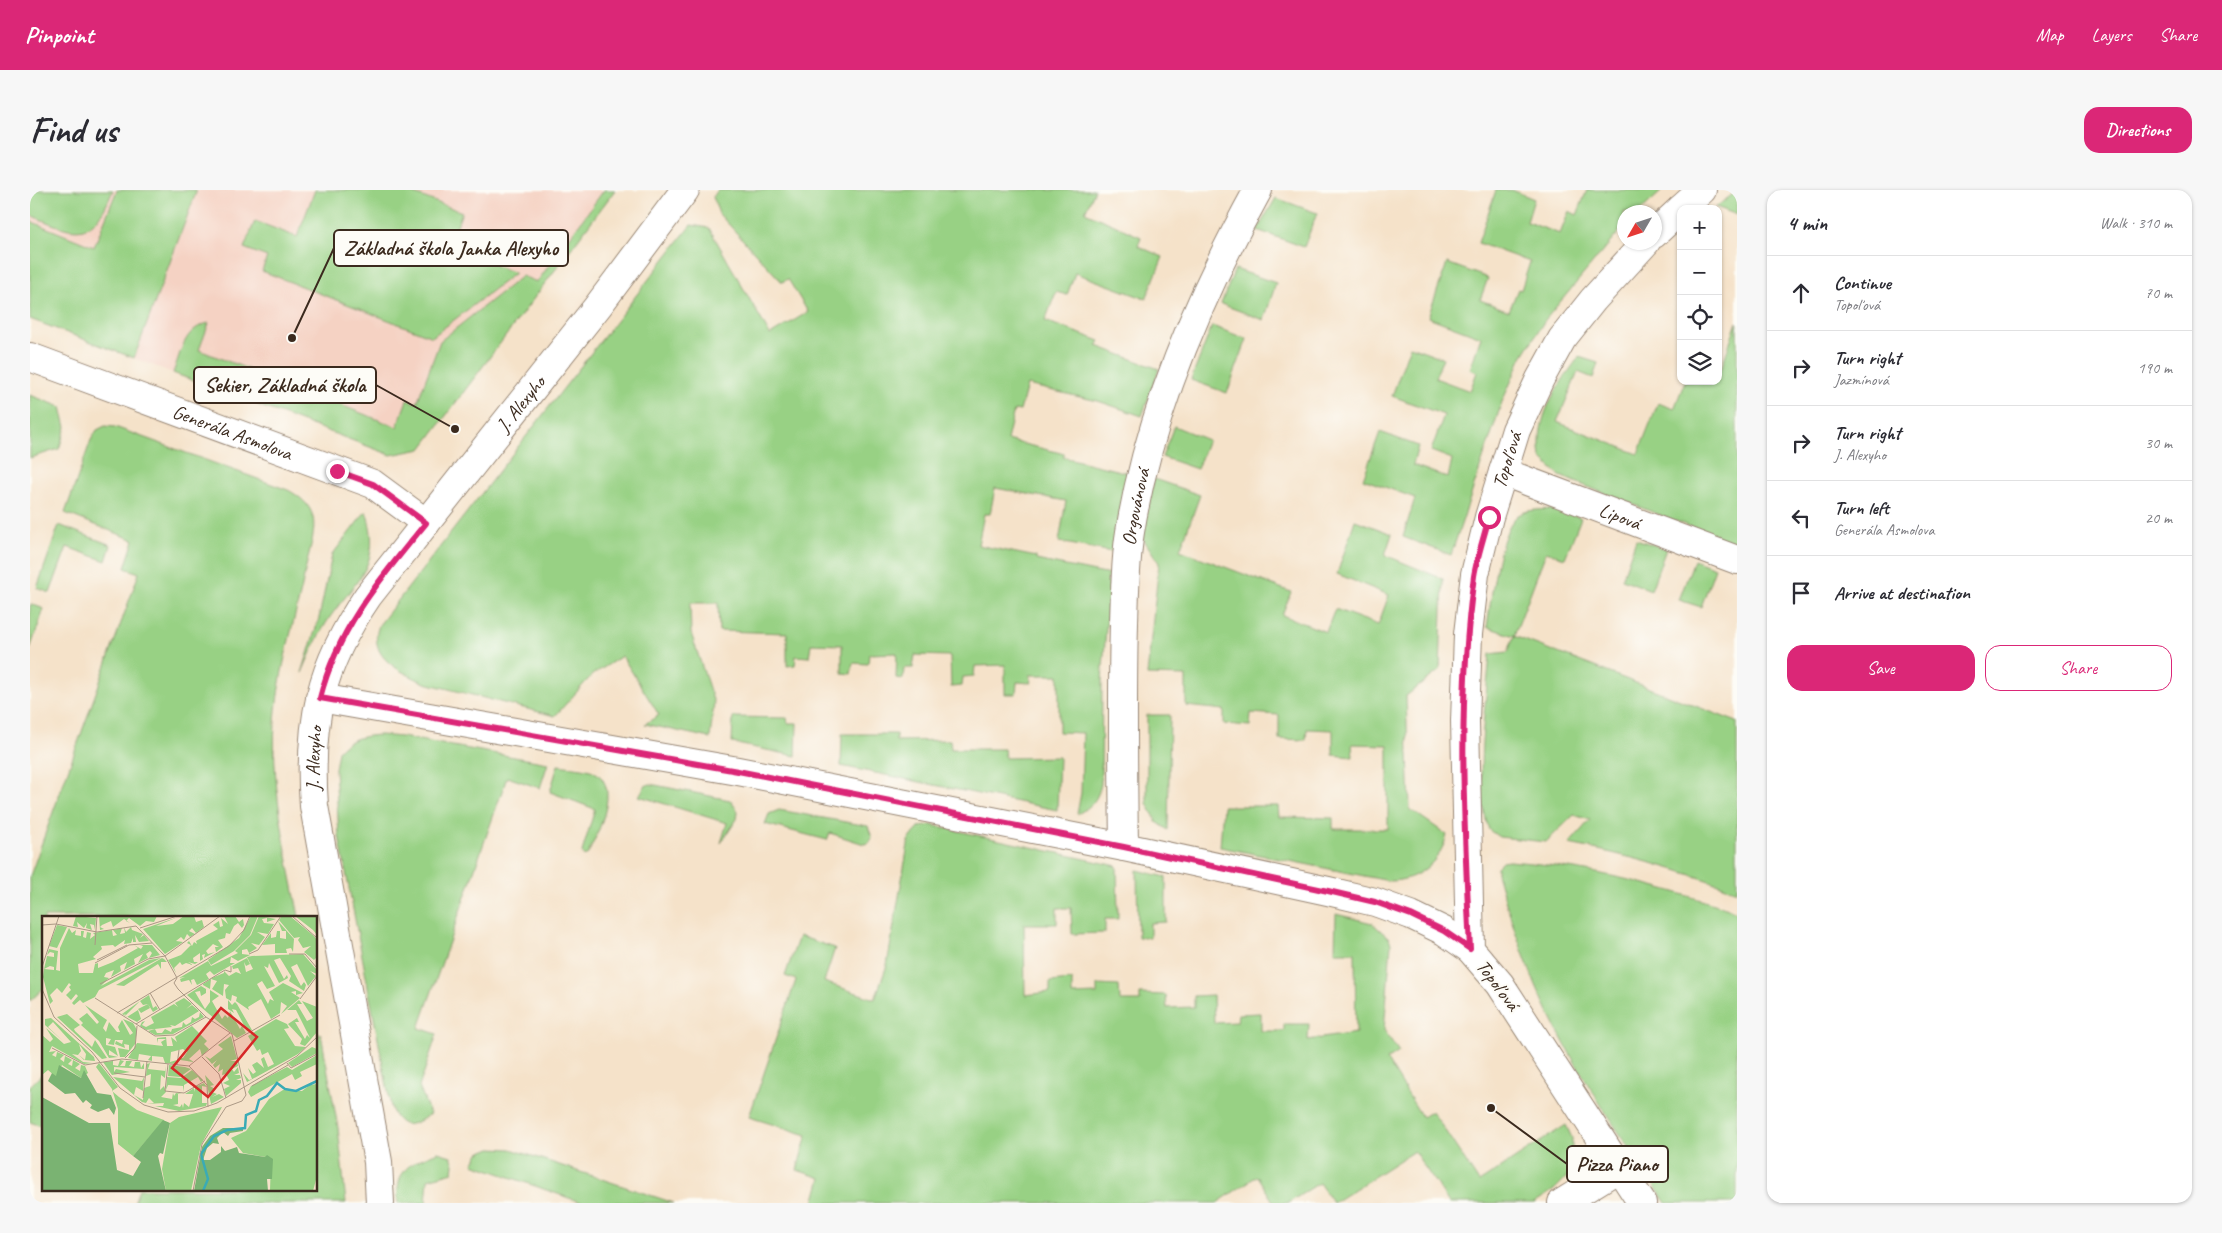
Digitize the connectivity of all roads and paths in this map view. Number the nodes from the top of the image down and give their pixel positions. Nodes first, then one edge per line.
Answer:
1 (685, 190) edge
2 (1258, 190) edge
3 (1702, 190) edge
4 (1685, 205) edge
5 (1677, 213) edge
6 (1662, 227) edge
7 (1639, 250) edge
8 (30, 357) edge
9 (1503, 472) junction
10 (426, 523) junction
11 (1737, 560) edge
12 (320, 698) junction
13 (1124, 847) junction
14 (1470, 949) junction
15 (1620, 1167) junction
16 (380, 1203) edge
17 (1562, 1203) edge
18 (1642, 1203) edge

1 - 10 street, J. Alexyho
2 - 13 street, Orgovánová
3 - 4 street
5 - 6 street
7 - 9 street, Topoľová
8 - 10 street, Generála Asmolova
9 - 11 street, Lipová
9 - 14 street, Topoľová
10 - 12 street, J. Alexyho
12 - 13 street
12 - 16 street, J. Alexyho
13 - 14 street
14 - 15 street, Topoľová
15 - 17 street
15 - 18 street, Topoľová

